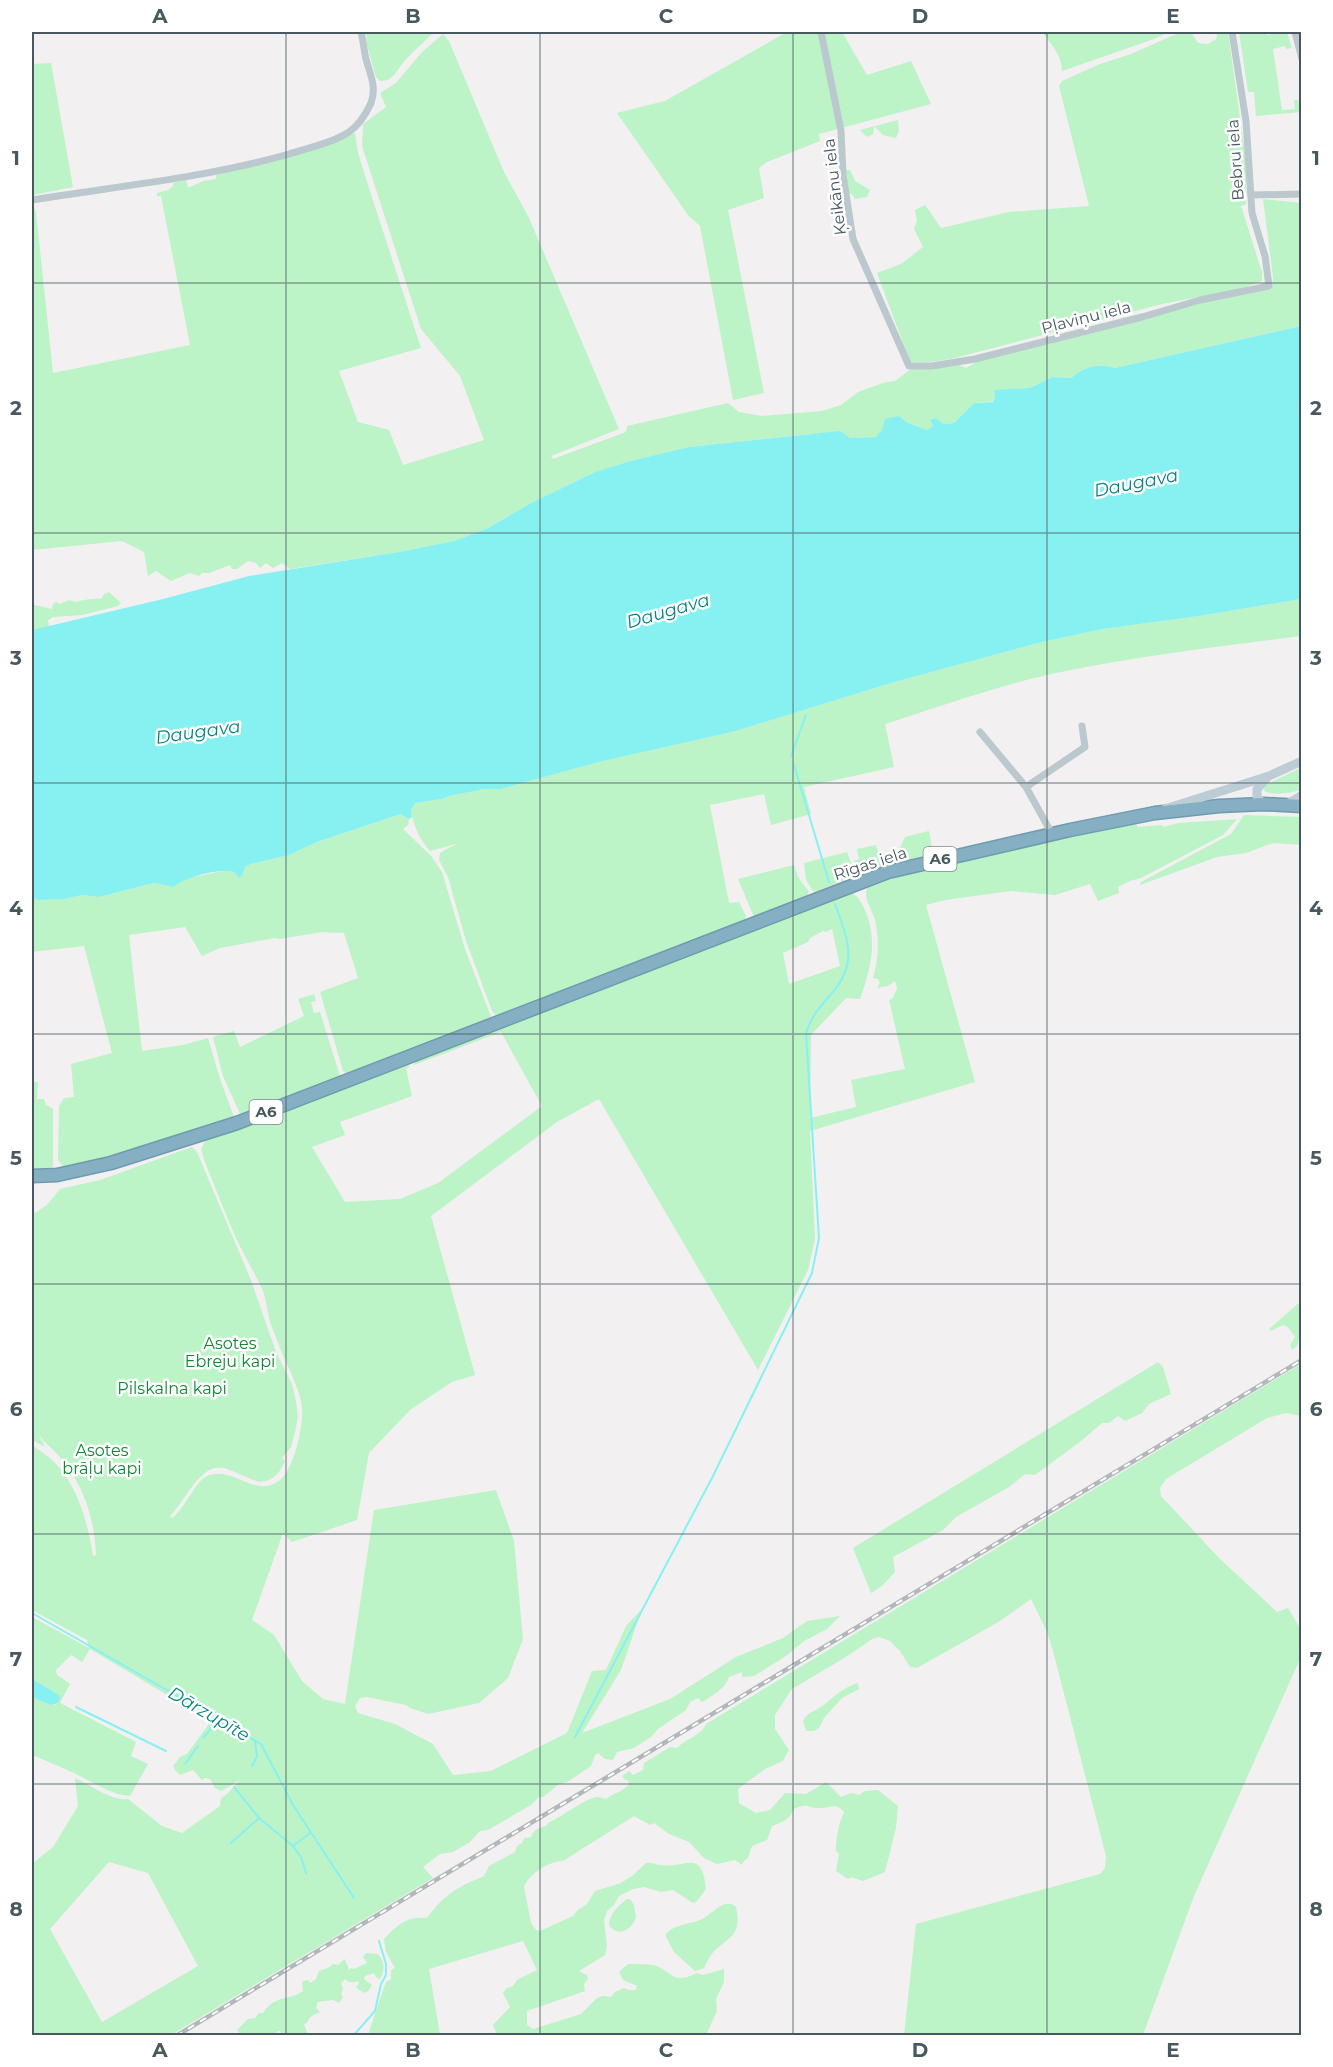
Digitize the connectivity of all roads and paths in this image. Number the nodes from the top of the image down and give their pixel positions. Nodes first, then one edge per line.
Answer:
1 (361, 32) edge
2 (821, 32) edge
3 (1232, 32) edge
4 (1295, 32) edge
5 (1302, 59) edge
6 (1302, 194) edge
7 (1252, 195) junction
8 (32, 200) edge
9 (1269, 286) joint
10 (909, 366) joint
11 (1082, 726) dead end
12 (980, 732) dead end
13 (1302, 761) edge
14 (1269, 776) junction
15 (1026, 787) junction
16 (1302, 795) edge
17 (1263, 804) junction
18 (1286, 805) junction
19 (1302, 806) edge
20 (1155, 813) junction
21 (1052, 834) junction
22 (32, 1176) edge

1 - 8 street
2 - 10 street, Ķeikānu iela
3 - 7 street, Bebru iela
4 - 5 street
6 - 7 street
7 - 9 street, Bebru iela
9 - 10 street, Pļaviņu iela
11 - 15 street
12 - 15 street
13 - 14 main road, Rīgas iela
14 - 17 main road
14 - 20 main road, Rīgas iela
15 - 21 street
16 - 18 main road
17 - 18 highway, A6
17 - 20 highway, A6
18 - 19 highway, A6
20 - 21 highway, Rīgas iela / A6
21 - 22 highway, Rīgas iela / A6

